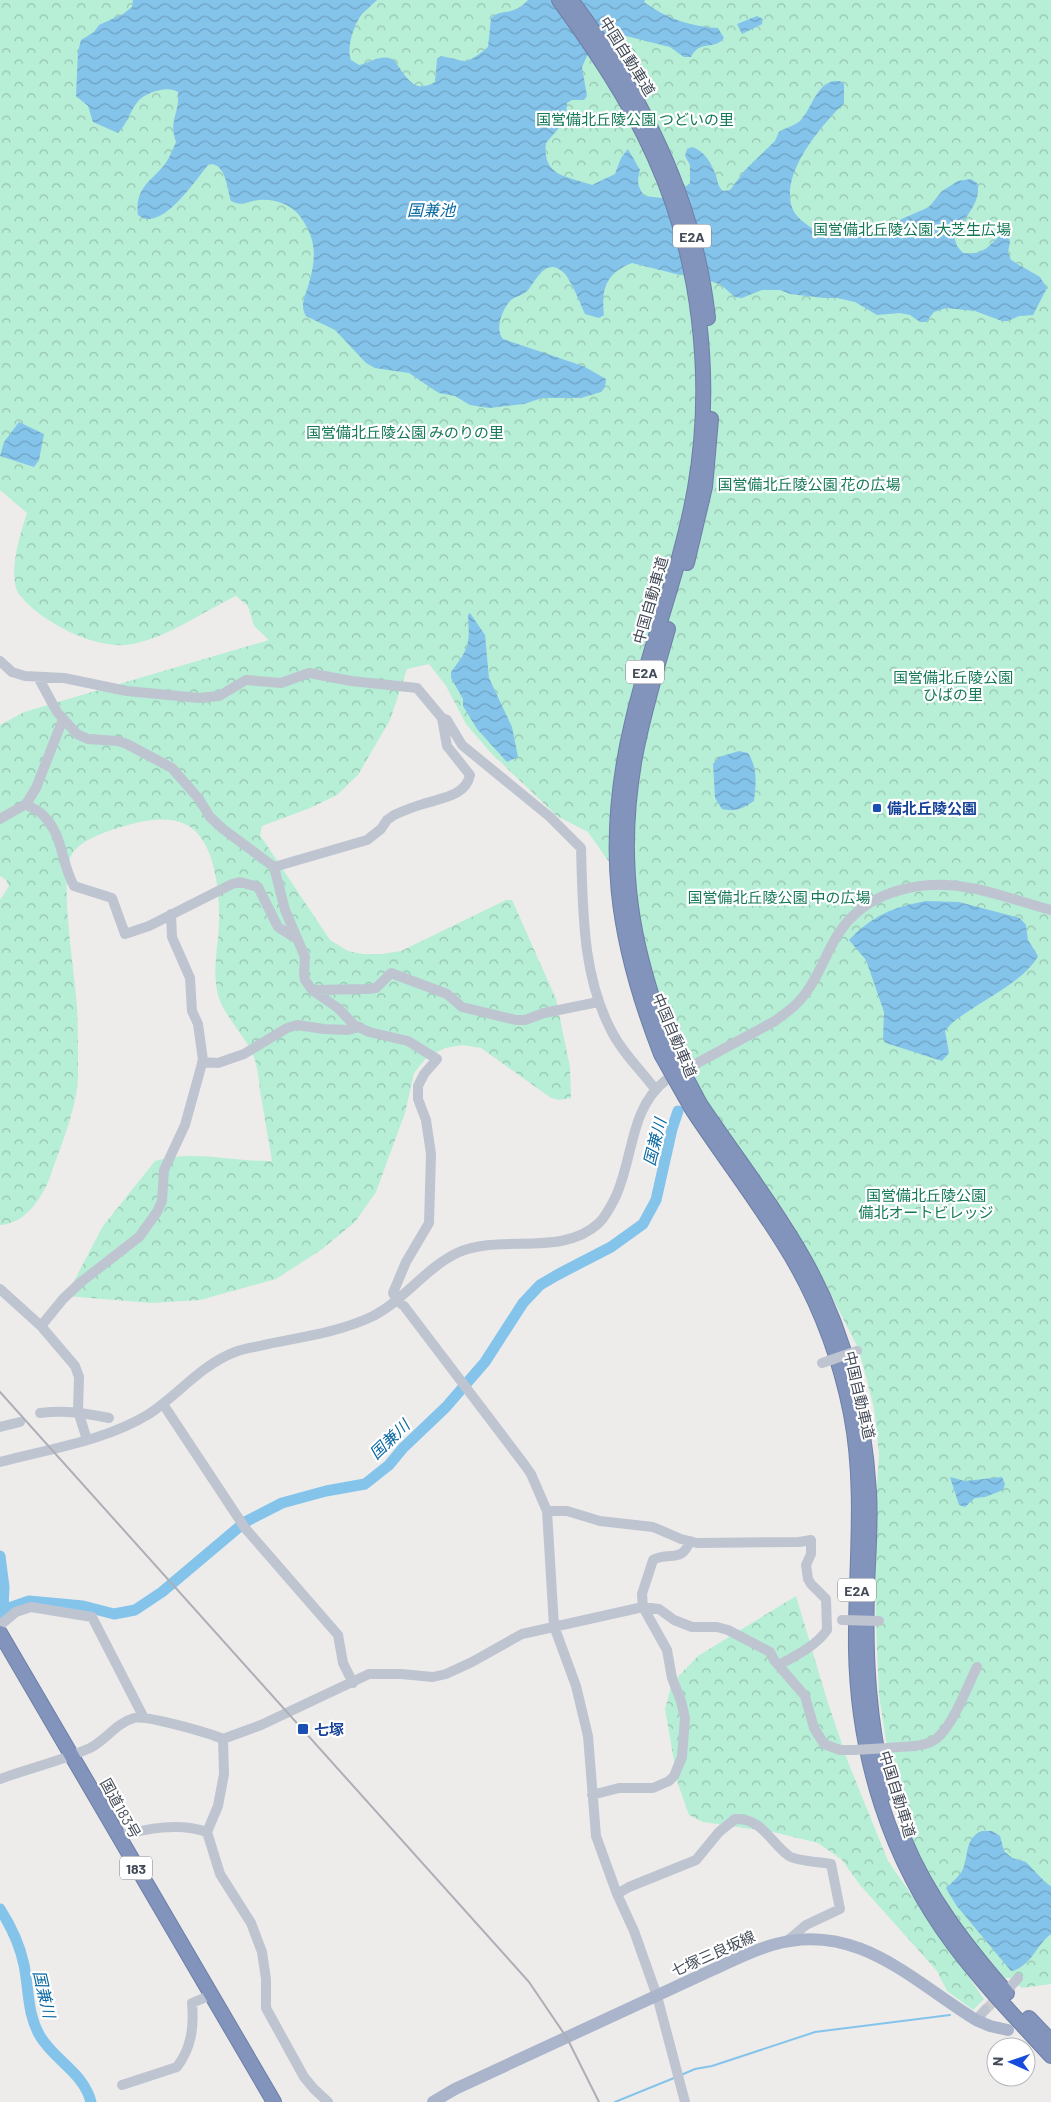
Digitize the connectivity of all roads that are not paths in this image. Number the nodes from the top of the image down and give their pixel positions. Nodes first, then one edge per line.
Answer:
1 (559, 0) edge
2 (571, 0) edge
3 (606, 59) junction
4 (0, 661) edge
5 (38, 677) junction
6 (442, 718) junction
7 (63, 719) junction
8 (26, 804) junction
9 (0, 819) edge
10 (274, 868) junction
11 (1051, 910) edge
12 (171, 914) junction
13 (297, 939) junction
14 (312, 990) junction
15 (598, 1002) junction
16 (360, 1028) junction
17 (202, 1062) junction
18 (655, 1089) junction
19 (696, 1106) junction
20 (0, 1289) edge
21 (397, 1301) junction
22 (41, 1326) junction
23 (857, 1351) dead end
24 (822, 1363) dead end
25 (164, 1404) junction
26 (78, 1411) junction
27 (40, 1413) dead end
28 (109, 1418) dead end
29 (20, 1422) dead end
30 (0, 1427) edge
31 (87, 1440) junction
32 (0, 1462) edge
33 (546, 1511) junction
34 (690, 1541) junction
35 (643, 1608) junction
36 (828, 1611) junction
37 (879, 1621) dead end
38 (0, 1624) edge
39 (554, 1626) junction
40 (0, 1633) edge
41 (779, 1665) junction
42 (977, 1667) dead end
43 (353, 1683) junction
44 (144, 1718) junction
45 (222, 1739) junction
46 (72, 1755) junction
47 (0, 1779) edge
48 (592, 1795) junction
49 (207, 1832) junction
50 (118, 1836) junction
51 (617, 1894) junction
52 (787, 1941) junction
53 (211, 1995) junction
54 (657, 1996) junction
55 (985, 2010) tunnel mouth
56 (976, 2020) junction
57 (1008, 2030) dead end
58 (1051, 2041) edge
59 (1051, 2056) edge
60 (122, 2085) dead end
61 (274, 2102) edge
62 (328, 2102) edge
63 (433, 2102) edge
64 (685, 2102) edge

1 - 3 highway, 中国自動車道 / E2A
2 - 3 highway, 中国自動車道 / E2A
3 - 19 highway, 中国自動車道 / E2A, bridge
4 - 5 street
5 - 6 street
5 - 7 street
6 - 10 street
6 - 15 street
7 - 8 street
7 - 10 street
8 - 9 street
8 - 12 street
10 - 13 street
11 - 18 street
12 - 13 street
12 - 17 street
13 - 14 street
14 - 15 street
14 - 16 street
15 - 18 street
16 - 17 street
16 - 21 street
17 - 22 street
18 - 21 street
19 - 58 highway, 中国自動車道 / E2A
19 - 59 highway, 中国自動車道 / E2A
20 - 22 street
21 - 25 street
21 - 33 street
22 - 26 street
23 - 24 street, bridge
25 - 31 street
25 - 43 street
26 - 27 street
26 - 28 street
26 - 31 street
29 - 30 street
31 - 32 street
33 - 34 street
33 - 39 street
34 - 35 street
34 - 36 street
35 - 39 street
35 - 41 street
35 - 48 street
36 - 37 street, bridge
36 - 41 street
38 - 44 street
39 - 43 street
39 - 48 street
40 - 46 highway, 国道183号 / 183
41 - 42 street, bridge
43 - 45 street
44 - 45 street
44 - 46 street
45 - 49 street
46 - 47 street
46 - 50 highway, 国道183号 / 183
48 - 51 street
49 - 50 street
49 - 62 street
50 - 53 highway, 国道183号 / 183
51 - 52 street
51 - 54 street
52 - 54 main road, 七塚三良坂線
52 - 56 main road, 七塚三良坂線
53 - 60 street
53 - 61 highway, 国道183号 / 183
54 - 63 main road, 七塚三良坂線
54 - 64 street
55 - 56 street
56 - 57 main road, 七塚三良坂線

